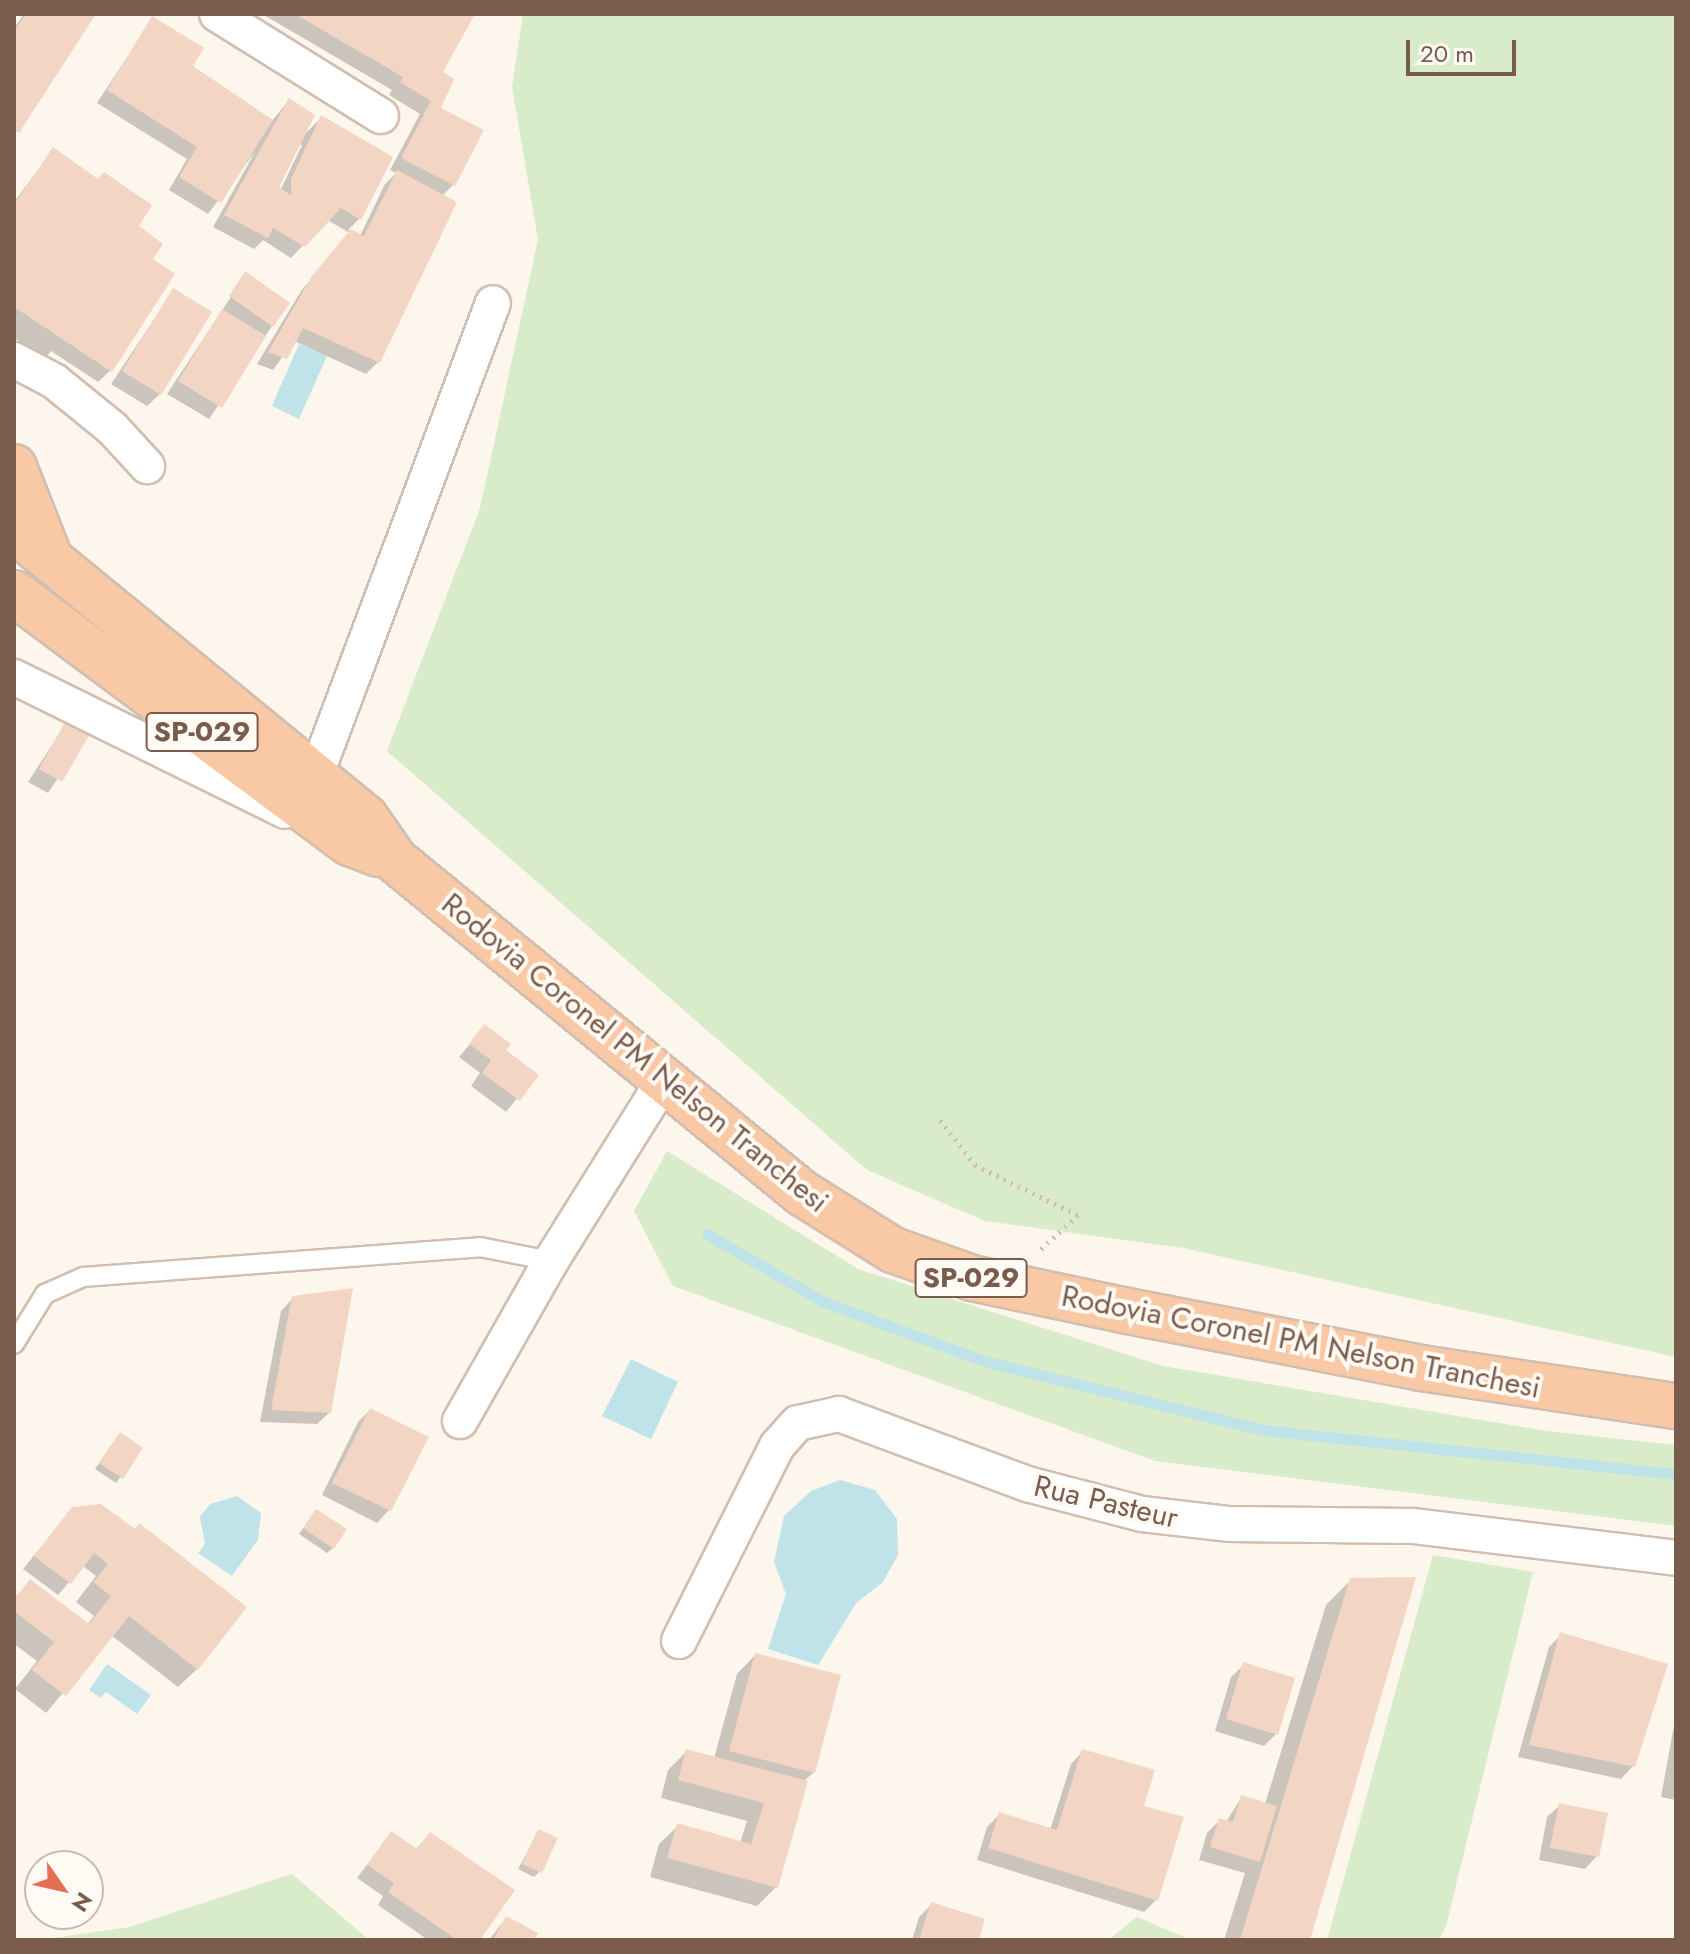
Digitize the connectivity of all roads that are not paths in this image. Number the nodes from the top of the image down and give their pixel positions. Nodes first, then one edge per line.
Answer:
1 (217, 14) edge
2 (381, 116) dead end
3 (493, 303) dead end
4 (14, 360) edge
5 (147, 466) dead end
6 (14, 467) edge
7 (14, 530) edge
8 (51, 561) junction
9 (14, 593) edge
10 (14, 677) edge
11 (315, 777) junction
12 (350, 843) junction
13 (395, 860) junction
14 (664, 1080) junction
15 (551, 1261) junction
16 (14, 1344) edge
17 (1676, 1406) edge
18 (460, 1421) dead end
19 (1676, 1558) edge
20 (679, 1641) dead end

1 - 2 street
3 - 11 street
4 - 5 street
6 - 8 highway
7 - 8 highway, Rodovia Coronel PM Nelson Tranchesi / SP-029
8 - 11 highway, Rodovia Coronel PM Nelson Tranchesi / SP-029
9 - 12 highway, Rodovia Coronel PM Nelson Tranchesi / SP-029
10 - 12 street
11 - 13 highway, Rodovia Coronel PM Nelson Tranchesi / SP-029
12 - 13 highway, Rodovia Coronel PM Nelson Tranchesi / SP-029
13 - 14 highway, Rodovia Coronel PM Nelson Tranchesi / SP-029
14 - 15 street
14 - 17 highway, Rodovia Coronel PM Nelson Tranchesi / SP-029
15 - 16 lane
15 - 18 street
19 - 20 street, Rua Pasteur

